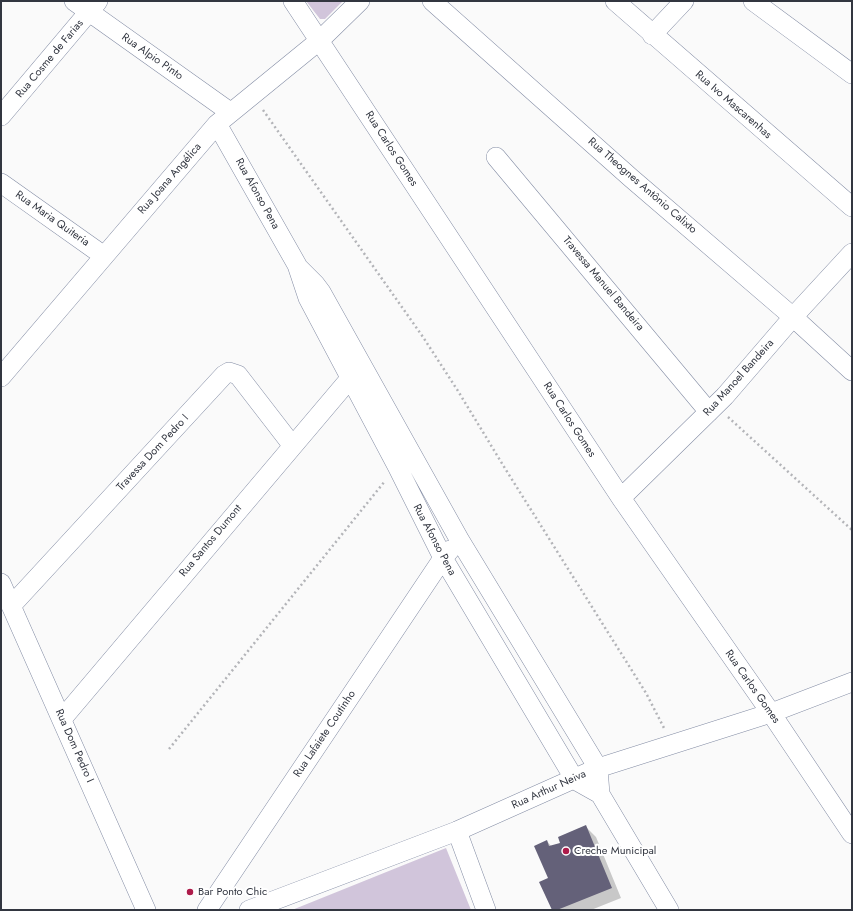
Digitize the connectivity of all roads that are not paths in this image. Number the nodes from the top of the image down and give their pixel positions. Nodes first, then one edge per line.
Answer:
1 (293, 1) edge
2 (360, 1) edge
3 (432, 1) edge
4 (615, 1) edge
5 (684, 1) edge
6 (753, 1) edge
7 (87, 5) edge
8 (652, 35) junction
9 (320, 40) junction
10 (852, 74) edge
11 (1, 116) edge
12 (224, 118) junction
13 (496, 157) dead end
14 (1, 183) edge
15 (852, 207) edge
16 (852, 253) edge
17 (104, 256) junction
18 (793, 316) junction
19 (356, 370) junction
20 (852, 371) edge
21 (1, 377) edge
22 (712, 408) junction
23 (292, 445) junction
24 (621, 498) junction
25 (459, 539) junction
26 (442, 558) junction
27 (1, 583) edge
28 (11, 606) junction
29 (852, 682) edge
30 (771, 714) junction
31 (62, 719) junction
32 (598, 768) junction
33 (574, 780) junction
34 (600, 794) junction
35 (457, 831) junction
36 (852, 834) edge
37 (146, 910) edge
38 (207, 910) edge
39 (249, 910) edge
40 (486, 910) edge
41 (669, 910) edge

1 - 9 street, Rua Carlos Gomes
2 - 9 street, Rua Joana Angélica
3 - 18 street, Rua Theognes Antônio Calixto
4 - 8 street, Rua Ivo Mascarenhas
5 - 8 street
6 - 10 street
7 - 11 street, Rua Cosme de Farias
7 - 12 street, Rua Alpio Pinto
8 - 15 street, Rua Ivo Mascarenhas
9 - 12 street, Rua Joana Angélica
9 - 24 street, Rua Carlos Gomes
12 - 17 street, Rua Joana Angélica
12 - 19 street, Rua Afonso Pena
13 - 22 street, Travessa Manuel Bandeira
14 - 17 street, Rua Maria Quiteria
16 - 18 street, Rua Manoel Bandeira
17 - 21 street, Rua Joana Angélica
18 - 20 street, Rua Theognes Antônio Calixto
18 - 22 street, Rua Manoel Bandeira
19 - 23 street, Rua Santos Dumont
19 - 25 street, Rua Afonso Pena
19 - 26 street, Rua Afonso Pena
22 - 24 street, Rua Manoel Bandeira
23 - 28 street, Travessa Dom Pedro I
23 - 31 street, Rua Santos Dumont
24 - 30 street, Rua Carlos Gomes
25 - 26 street, Rua Lafaiete Coutinho
25 - 32 street, Rua Afonso Pena
26 - 33 street, Rua Afonso Pena
26 - 38 street, Rua Lafaiete Coutinho
27 - 28 street, Rua Dom Pedro I
28 - 31 street, Rua Dom Pedro I
29 - 30 street, Rua Arthur Neiva
30 - 32 street, Rua Arthur Neiva
30 - 36 street, Rua Carlos Gomes
31 - 37 street, Rua Dom Pedro I
32 - 33 street, Rua Arthur Neiva
32 - 34 street, Rua Afonso Pena
33 - 34 street
33 - 35 street, Rua Arthur Neiva
34 - 41 street, Rua Afonso Pena
35 - 39 street, Rua Arthur Neiva
35 - 40 street

